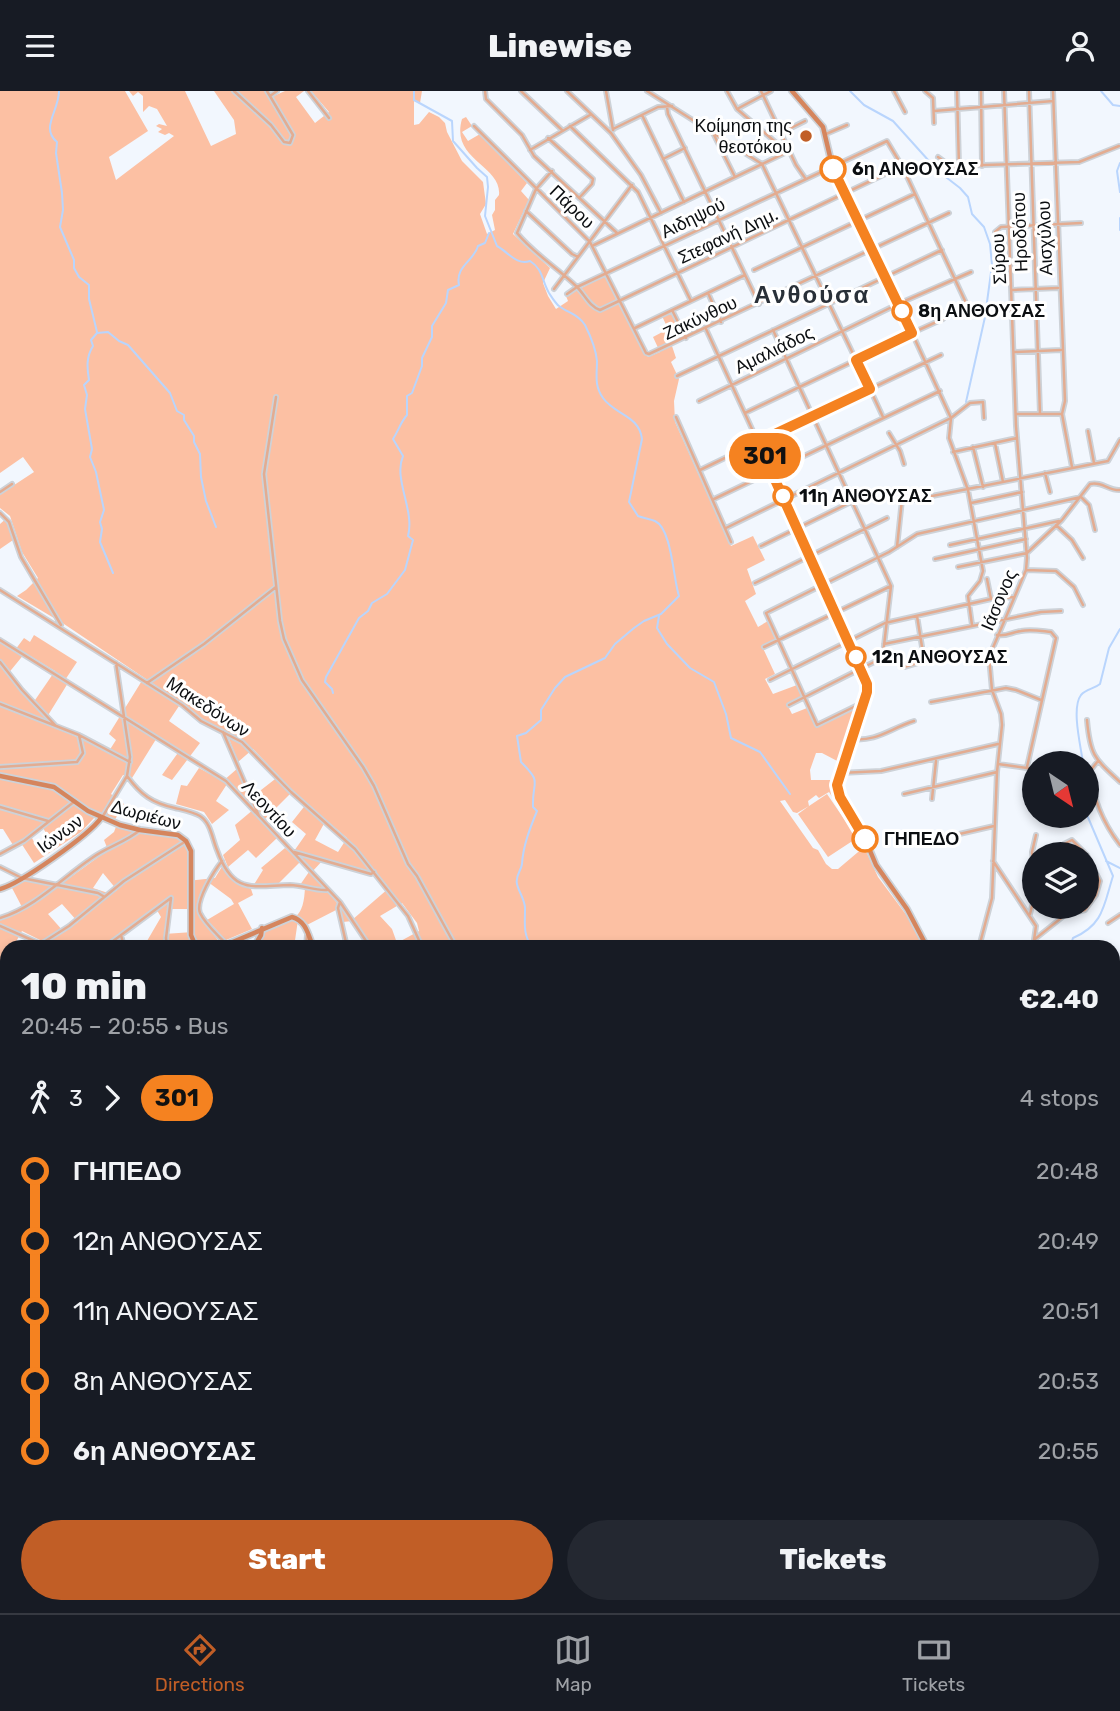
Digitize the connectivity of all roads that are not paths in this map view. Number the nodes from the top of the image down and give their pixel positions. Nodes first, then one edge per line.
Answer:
1 (234, 91) edge
2 (267, 91) edge
3 (277, 91) edge
4 (308, 91) edge
5 (485, 91) edge
6 (522, 91) edge
7 (567, 91) edge
8 (647, 91) edge
9 (727, 91) edge
10 (771, 91) edge
11 (792, 91) edge
12 (894, 91) edge
13 (925, 91) edge
14 (957, 91) edge
15 (981, 91) edge
16 (1004, 91) edge
17 (1029, 91) edge
18 (1053, 91) edge
19 (605, 92) edge
20 (762, 93) edge
21 (270, 96) junction
22 (1054, 101) junction
23 (1030, 102) junction
24 (1004, 104) junction
25 (672, 106) junction
26 (981, 106) junction
27 (667, 107) junction
28 (957, 108) junction
29 (737, 109) junction
30 (934, 111) junction
31 (905, 112) dead end
32 (591, 115) junction
33 (642, 115) junction
34 (329, 118) dead end
35 (805, 121) dead end
36 (934, 123) dead end
37 (847, 125) dead end
38 (474, 126) dead end
39 (570, 126) junction
40 (562, 130) junction
41 (612, 131) junction
42 (713, 133) junction
43 (781, 133) junction
44 (826, 134) junction
45 (548, 138) junction
46 (1119, 146) edge
47 (685, 148) junction
48 (530, 150) junction
49 (788, 152) junction
50 (938, 157) dead end
51 (663, 159) junction
52 (1030, 163) junction
53 (1055, 163) junction
54 (762, 164) junction
55 (1006, 164) junction
56 (832, 165) junction
57 (902, 166) junction
58 (959, 166) junction
59 (982, 166) junction
60 (552, 171) junction
61 (735, 177) junction
62 (805, 178) junction
63 (632, 185) junction
64 (536, 189) junction
65 (706, 191) junction
66 (775, 192) junction
67 (845, 193) junction
68 (915, 194) junction
69 (579, 198) junction
70 (684, 202) junction
71 (526, 211) junction
72 (661, 213) junction
73 (949, 213) dead end
74 (650, 218) junction
75 (719, 219) junction
76 (789, 220) junction
77 (858, 221) junction
78 (605, 222) junction
79 (929, 222) junction
80 (1082, 223) dead end
81 (1057, 225) junction
82 (1033, 226) junction
83 (1009, 227) junction
84 (617, 234) junction
85 (592, 243) junction
86 (664, 246) junction
87 (733, 247) junction
88 (802, 248) junction
89 (996, 249) dead end
90 (872, 250) junction
91 (942, 250) junction
92 (578, 257) junction
93 (754, 270) dead end
94 (971, 272) dead end
95 (607, 273) junction
96 (677, 273) junction
97 (746, 275) junction
98 (885, 276) junction
99 (564, 277) junction
100 (815, 277) junction
101 (956, 278) junction
102 (577, 287) junction
103 (1059, 288) junction
104 (554, 289) dead end
105 (1035, 289) junction
106 (1012, 290) junction
107 (708, 293) junction
108 (567, 294) dead end
109 (621, 300) junction
110 (691, 301) junction
111 (828, 303) junction
112 (759, 304) junction
113 (898, 304) junction
114 (967, 305) dead end
115 (672, 310) junction
116 (943, 319) dead end
117 (721, 322) junction
118 (635, 328) junction
119 (706, 329) junction
120 (773, 330) junction
121 (841, 331) junction
122 (912, 333) junction
123 (686, 338) junction
124 (1061, 350) junction
125 (1038, 351) junction
126 (1014, 352) junction
127 (653, 354) joint
128 (941, 355) dead end
129 (719, 356) junction
130 (786, 358) junction
131 (856, 360) junction
132 (926, 362) junction
133 (677, 376) dead end
134 (732, 385) junction
135 (799, 387) junction
136 (870, 389) junction
137 (940, 391) junction
138 (276, 397) dead end
139 (699, 401) dead end
140 (745, 413) junction
141 (1016, 414) junction
142 (1040, 414) junction
143 (1062, 414) junction
144 (813, 416) junction
145 (676, 417) dead end
146 (883, 417) junction
147 (951, 418) junction
148 (984, 418) dead end
149 (1088, 431) dead end
150 (889, 433) dead end
151 (1017, 438) junction
152 (1120, 440) edge
153 (758, 442) junction
154 (995, 443) junction
155 (826, 444) junction
156 (897, 445) junction
157 (974, 447) junction
158 (953, 452) junction
159 (1094, 463) junction
160 (904, 464) dead end
161 (1072, 467) junction
162 (700, 470) junction
163 (772, 471) junction
164 (840, 473) junction
165 (1045, 473) junction
166 (1021, 479) junction
167 (1003, 482) junction
168 (12, 484) dead end
169 (983, 487) junction
170 (903, 490) dead end
171 (968, 490) junction
172 (1120, 490) edge
173 (0, 492) edge
174 (1022, 492) junction
175 (1050, 492) dead end
176 (1081, 497) junction
177 (714, 499) junction
178 (785, 499) junction
179 (853, 501) junction
180 (902, 502) junction
181 (971, 503) junction
182 (1023, 511) junction
183 (0, 513) edge
184 (887, 518) dead end
185 (1062, 520) junction
186 (975, 522) junction
187 (1056, 525) junction
188 (726, 528) junction
189 (798, 528) junction
190 (866, 528) junction
191 (1025, 528) junction
192 (1095, 530) dead end
193 (978, 538) junction
194 (1026, 539) junction
195 (731, 542) dead end
196 (761, 545) dead end
197 (950, 545) dead end
198 (897, 547) junction
199 (980, 549) junction
200 (1027, 553) junction
201 (811, 555) junction
202 (878, 556) junction
203 (1083, 558) dead end
204 (935, 559) dead end
205 (983, 562) junction
206 (958, 567) dead end
207 (1026, 570) junction
208 (987, 579) dead end
209 (755, 583) dead end
210 (824, 584) junction
211 (891, 586) junction
212 (277, 587) junction
213 (0, 590) edge
214 (1014, 597) junction
215 (991, 599) junction
216 (970, 605) junction
217 (1083, 605) dead end
218 (1061, 611) dead end
219 (836, 613) junction
220 (917, 616) junction
221 (1004, 619) junction
222 (885, 623) junction
223 (972, 625) junction
224 (63, 628) junction
225 (997, 635) junction
226 (920, 636) junction
227 (0, 640) edge
228 (779, 640) junction
229 (848, 641) junction
230 (884, 644) junction
231 (764, 647) dead end
232 (0, 662) edge
233 (116, 663) junction
234 (904, 667) dead end
235 (861, 668) junction
236 (791, 669) junction
237 (770, 680) dead end
238 (146, 683) junction
239 (992, 690) junction
240 (804, 697) junction
241 (1041, 700) junction
242 (931, 702) dead end
243 (862, 703) junction
244 (0, 704) edge
245 (789, 705) dead end
246 (124, 716) junction
247 (1087, 720) dead end
248 (914, 721) dead end
249 (56, 726) junction
250 (223, 732) junction
251 (79, 735) junction
252 (850, 739) junction
253 (1000, 744) junction
254 (1030, 751) edge
255 (1091, 751) edge
256 (936, 759) junction
257 (130, 762) junction
258 (1099, 762) edge
259 (998, 764) junction
260 (1022, 766) edge
261 (0, 767) edge
262 (997, 772) junction
263 (840, 773) junction
264 (0, 776) edge
265 (127, 776) junction
266 (1120, 782) edge
267 (934, 787) junction
268 (904, 794) dead end
269 (932, 799) dead end
270 (75, 801) junction
271 (0, 807) edge
272 (1099, 807) edge
273 (259, 817) junction
274 (101, 818) junction
275 (48, 821) junction
276 (995, 826) junction
277 (140, 830) junction
278 (955, 835) dead end
279 (1036, 835) dead end
280 (186, 841) junction
281 (1034, 842) edge
282 (1120, 845) edge
283 (292, 852) junction
284 (0, 854) edge
285 (222, 861) junction
286 (993, 861) junction
287 (0, 867) edge
288 (374, 872) junction
289 (22, 877) junction
290 (58, 885) junction
291 (0, 888) edge
292 (327, 890) junction
293 (103, 896) junction
294 (340, 902) junction
295 (1022, 903) edge
296 (1120, 915) edge
297 (0, 918) edge
298 (1033, 919) edge
299 (1060, 919) edge
300 (1108, 923) dead end
301 (0, 926) edge
302 (1037, 926) junction
303 (262, 928) junction
304 (1046, 929) junction
305 (307, 932) junction
306 (121, 935) junction
307 (1035, 939) joint
308 (32, 940) edge
309 (47, 940) edge
310 (114, 940) edge
311 (122, 940) edge
312 (166, 940) edge
313 (193, 940) edge
314 (220, 940) edge
315 (237, 940) edge
316 (257, 940) edge
317 (306, 940) edge
318 (310, 940) edge
319 (345, 940) edge
320 (365, 940) edge
321 (419, 940) edge
322 (452, 940) edge
323 (923, 940) edge
324 (981, 940) edge

1 - 21 street
2 - 21 street
3 - 21 street
4 - 34 street
5 - 48 street
6 - 40 street
7 - 32 street
8 - 25 street
9 - 29 street
10 - 20 street
11 - 44 street
12 - 31 street
13 - 30 street
14 - 28 street
15 - 26 street
16 - 24 street, Σύρου
17 - 23 street, Ηροδότου
18 - 22 street, Αισχύλου
19 - 41 street
20 - 29 street
20 - 43 street
22 - 23 street
22 - 53 street, Αισχύλου
23 - 24 street
23 - 52 street, Ηροδότου
24 - 26 street
24 - 55 street, Σύρου
25 - 27 street
25 - 42 street
26 - 28 street
26 - 59 street
27 - 33 street
27 - 47 street
28 - 30 street
28 - 58 street
29 - 49 street
30 - 36 street
32 - 39 street
32 - 41 street
33 - 41 street
33 - 51 street
35 - 43 street
37 - 44 street
38 - 64 street, Πάρου
39 - 40 street
39 - 63 street
40 - 45 street
41 - 72 street
42 - 54 street
42 - 61 street
43 - 49 street
44 - 56 street
45 - 48 street
45 - 69 street
46 - 53 street
47 - 51 street
47 - 65 street
48 - 60 street
49 - 54 street
49 - 62 street
50 - 58 street
51 - 70 street
52 - 53 street
52 - 55 street
52 - 82 street, Ηροδότου
53 - 81 street, Αισχύλου
54 - 61 street
54 - 66 street
55 - 59 street
55 - 83 street, Σύρου
56 - 57 street, Αιδηψού
56 - 62 street, Αιδηψού
56 - 67 street
57 - 67 street, Στεφανή Δημ.
57 - 68 street
58 - 59 street
60 - 64 street
60 - 69 street
61 - 65 street
62 - 66 street, Αιδηψού
63 - 74 street
63 - 78 street
64 - 71 street
64 - 85 street, Πάρου
65 - 70 street
65 - 75 street
66 - 75 street, Αιδηψού
66 - 76 street
67 - 76 street, Στεφανή Δημ.
67 - 77 street
68 - 77 street
68 - 79 street
69 - 78 street
70 - 72 street
71 - 92 street
71 - 99 street
72 - 74 street
73 - 79 street, Ζακύνθου
74 - 84 street
74 - 86 street
75 - 86 street, Αιδηψού
75 - 87 street
76 - 87 street, Στεφανή Δημ.
76 - 88 street
77 - 88 street
77 - 90 street
78 - 84 street
78 - 85 street
79 - 90 street, Ζακύνθου
79 - 91 street
80 - 81 street
81 - 82 street
81 - 103 street, Αισχύλου
82 - 83 street
82 - 105 street, Ηροδότου
83 - 89 street
83 - 106 street, Σύρου
84 - 85 street
85 - 92 street
85 - 95 street, Πάρου
86 - 95 street, Αιδηψού
86 - 96 street
87 - 96 street, Στεφανή Δημ.
87 - 97 street
88 - 93 street
88 - 100 street
90 - 98 street
90 - 100 street, Ζακύνθου
91 - 98 street
91 - 101 street
92 - 99 street
94 - 101 street, Αμαλιάδος
95 - 102 street, Αιδηψού
95 - 109 street, Πάρου
96 - 109 street, Στεφανή Δημ.
96 - 110 street
97 - 107 street
97 - 112 street
98 - 111 street
98 - 113 street
99 - 102 street
99 - 104 street
100 - 111 street
100 - 112 street, Ζακύνθου
101 - 113 street, Αμαλιάδος
101 - 114 street
102 - 108 street, Αιδηψού
102 - 109 street, Στεφανή Δημ.
103 - 105 street
103 - 124 street, Αισχύλου
105 - 106 street
105 - 125 street, Ηροδότου
106 - 126 street, Σύρου
107 - 110 street
107 - 117 street
109 - 118 street, Πάρου
110 - 115 street
111 - 120 street
111 - 121 street
112 - 117 street, Ζακύνθου
113 - 121 street, Αμαλιάδος
113 - 122 street
115 - 118 street
115 - 123 street
116 - 122 street
117 - 119 street, Ζακύνθου
118 - 127 street, Πάρου
119 - 123 street, Ζακύνθου
119 - 129 street
120 - 129 street
120 - 130 street
121 - 130 street, Αμαλιάδος
121 - 131 street
122 - 131 street
122 - 132 street
123 - 127 street, Ζακύνθου
124 - 125 street
124 - 143 street, Αισχύλου
125 - 126 street
125 - 142 street, Ηροδότου
126 - 141 street, Σύρου
128 - 132 street
129 - 133 street
129 - 134 street
130 - 134 street, Αμαλιάδος
130 - 135 street
131 - 135 street
131 - 136 street
132 - 136 street
132 - 137 street
134 - 139 street, Αμαλιάδος
134 - 140 street
135 - 140 street
135 - 144 street
136 - 144 street
136 - 146 street
137 - 146 street
137 - 147 street
138 - 212 street
140 - 153 street
141 - 142 street
141 - 151 street, Σύρου
142 - 143 street
143 - 161 street, Αισχύλου
144 - 153 street
144 - 155 street
145 - 162 street
146 - 155 street
147 - 148 street
147 - 156 street
147 - 158 street
149 - 159 street
150 - 156 street
151 - 154 street
151 - 166 street, Σύρου
152 - 159 street
153 - 162 street
153 - 163 street
154 - 157 street
154 - 167 street
155 - 163 street
155 - 164 street
156 - 160 street
156 - 164 street
157 - 158 street
157 - 169 street
158 - 171 street
159 - 161 street
161 - 165 street
162 - 177 street
163 - 177 street
163 - 178 street
164 - 178 street
164 - 179 street
165 - 166 street
165 - 175 street
166 - 167 street
166 - 174 street, Σύρου
167 - 169 street
168 - 173 street
169 - 171 street
170 - 180 street
171 - 180 street
171 - 181 street
172 - 176 street
174 - 181 street
174 - 182 street, Σύρου
176 - 182 street
176 - 185 street, Ιάσονος
176 - 192 street
177 - 188 street
178 - 188 street
178 - 189 street
179 - 189 street
179 - 190 street
180 - 198 street
181 - 186 street
182 - 186 street
182 - 191 street, Σύρου
183 - 224 street
184 - 190 street
185 - 187 street, Ιάσονος
185 - 191 street
186 - 193 street
186 - 198 street
187 - 200 street, Ιάσονος
187 - 203 street
188 - 195 street
189 - 196 street
189 - 201 street
190 - 201 street
190 - 202 street
191 - 193 street
191 - 194 street, Σύρου
193 - 197 street
193 - 199 street
194 - 199 street
194 - 200 street, Σύρου
198 - 202 street
199 - 204 street
199 - 205 street
200 - 205 street
200 - 207 street, Ιάσονος
201 - 209 street
201 - 210 street
202 - 210 street
202 - 211 street
205 - 206 street
205 - 216 street
207 - 214 street, Ιάσονος
207 - 217 street
208 - 215 street
210 - 219 street
210 - 228 street
211 - 219 street
211 - 222 street
212 - 238 street
212 - 322 street
213 - 224 street, Μακεδόνων
214 - 215 street
214 - 221 street, Ιάσονος
215 - 216 street
216 - 220 street
216 - 223 street
218 - 221 street
219 - 228 street
219 - 229 street
220 - 222 street
220 - 226 street
221 - 223 street
221 - 225 street, Ιάσονος
222 - 229 street
222 - 230 street
223 - 226 street
224 - 233 street, Μακεδόνων
225 - 239 street, Ιάσονος
225 - 241 street
226 - 230 street
226 - 234 street
227 - 246 street, Λεοντίου
228 - 231 street
228 - 236 street
229 - 235 street
229 - 236 street
230 - 235 street
232 - 249 street
233 - 238 street, Μακεδόνων
233 - 246 street, Ιώνων
235 - 240 street
235 - 243 street
236 - 237 street
236 - 240 street
238 - 250 street, Μακεδόνων
239 - 241 street
239 - 242 street
239 - 253 street, Ιάσονος
240 - 243 street
240 - 245 street
241 - 254 street
243 - 252 street
244 - 249 street
246 - 257 street, Ιώνων
246 - 273 street, Λεοντίου
247 - 255 street
248 - 252 street
249 - 251 street
250 - 273 street
250 - 288 street, Μακεδόνων
251 - 257 street
251 - 261 street
252 - 263 street
253 - 256 street
253 - 259 street, Ιάσονος
256 - 263 street
256 - 267 street
257 - 265 street, Ιώνων
258 - 266 street
259 - 260 street
259 - 262 street, Ιάσονος
262 - 267 street
262 - 276 street, Ιάσονος
263 - 323 street
264 - 270 street, Δωριέων
265 - 274 street, Ιώνων
265 - 285 street
267 - 268 street
267 - 269 street
270 - 274 street, Δωριέων
270 - 275 street
271 - 275 street
272 - 282 street
273 - 283 street, Λεοντίου
274 - 277 street, Δωριέων
274 - 289 street, Ιώνων
275 - 284 street
276 - 278 street
276 - 286 street, Ιάσονος
277 - 280 street, Δωριέων
277 - 290 street
279 - 281 street
280 - 293 street
280 - 313 street, Δωριέων
283 - 288 street
283 - 292 street, Λεοντίου
285 - 292 street
285 - 314 street
286 - 295 street
286 - 324 street, Ιάσονος
287 - 289 street
288 - 321 street, Μακεδόνων
289 - 290 street
289 - 291 street, Ιώνων
290 - 293 street
290 - 297 street
292 - 294 street, Λεοντίου
293 - 309 street
294 - 319 street
294 - 320 street, Λεοντίου
296 - 300 street
298 - 302 street
299 - 304 street
301 - 308 street
302 - 304 street
302 - 307 street
303 - 305 street
303 - 315 street
303 - 316 street
304 - 307 street
305 - 317 street
305 - 318 street
306 - 310 street
306 - 311 street
306 - 312 street

